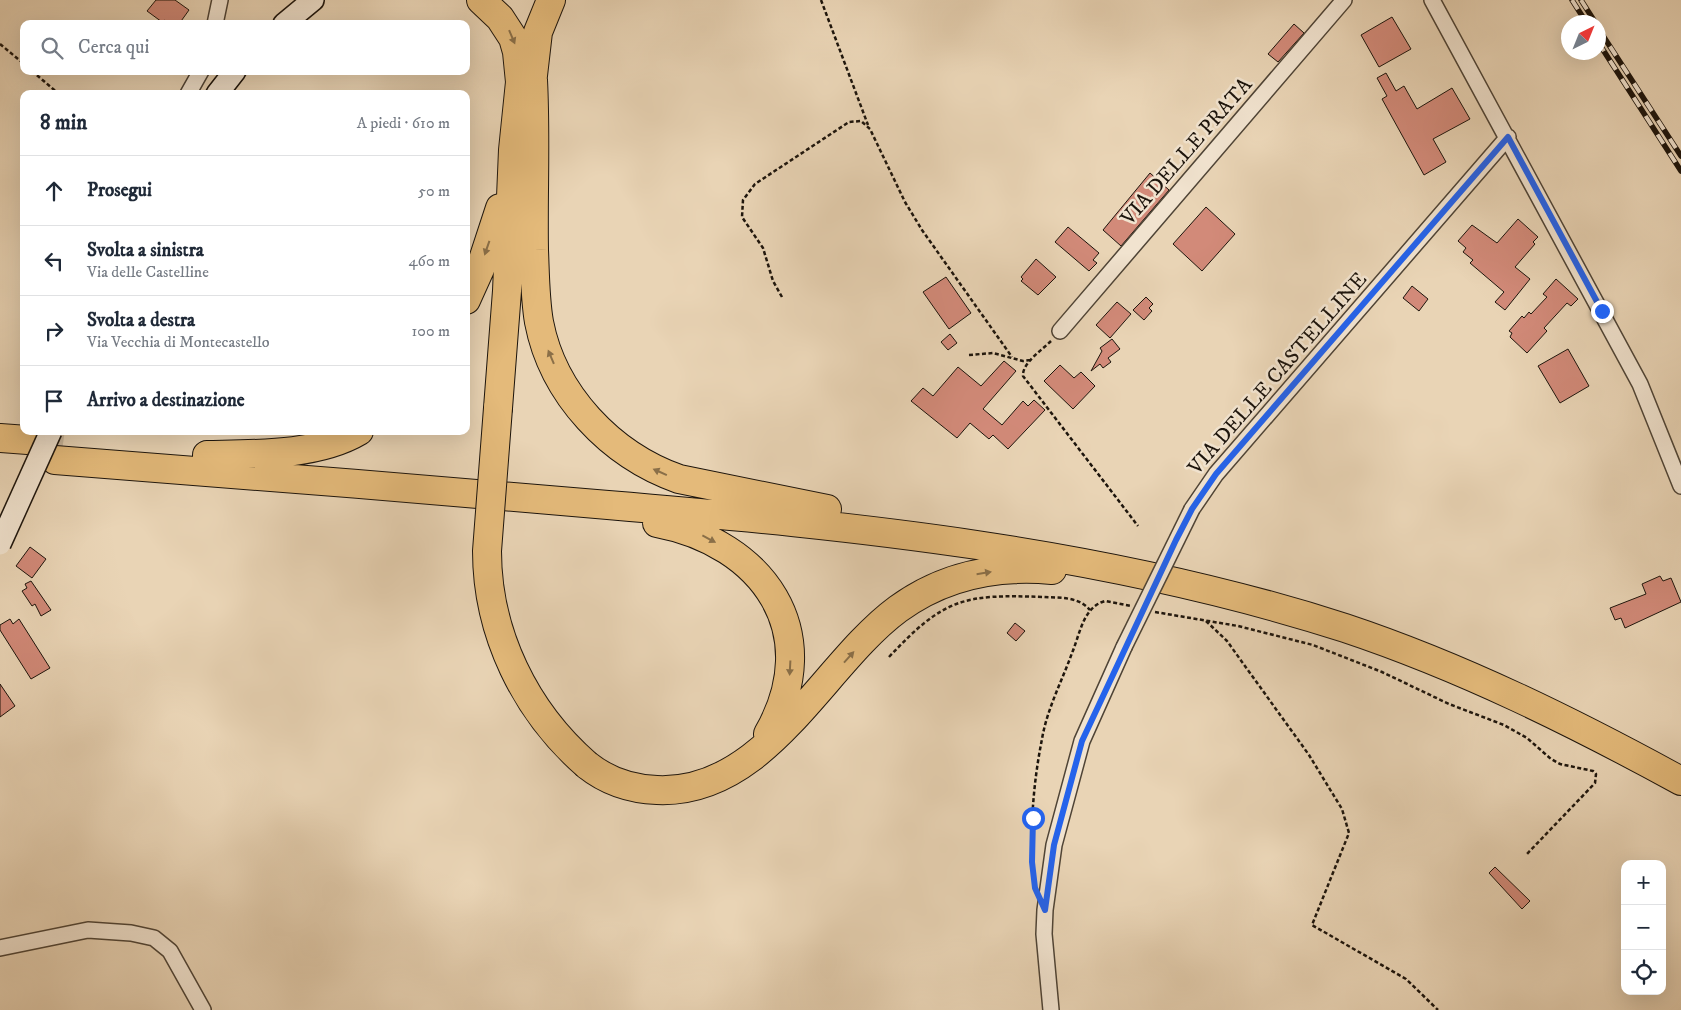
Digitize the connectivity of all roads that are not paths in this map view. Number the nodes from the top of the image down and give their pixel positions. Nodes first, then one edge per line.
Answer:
1 (220, 0) edge
2 (313, 0) edge
3 (482, 0) edge
4 (551, 0) edge
5 (1344, 0) edge
6 (1432, 0) edge
7 (216, 20) edge
8 (289, 20) edge
9 (198, 75) edge
10 (233, 75) edge
11 (533, 80) junction
12 (190, 90) edge
13 (219, 90) edge
14 (1508, 137) junction
15 (513, 150) junction
16 (470, 290) edge
17 (507, 291) junction
18 (1060, 331) road end
19 (350, 435) edge
20 (0, 438) edge
21 (49, 447) edge
22 (0, 454) edge
23 (207, 455) junction
24 (1681, 486) edge
25 (525, 498) junction
26 (827, 509) junction
27 (0, 544) edge
28 (1129, 572) junction
29 (754, 754) junction
30 (1681, 762) edge
31 (1681, 781) edge
32 (0, 948) edge
33 (203, 1010) edge
34 (1051, 1010) edge

1 - 7 street
2 - 8 main road
3 -> 15 highway
4 - 11 highway
5 - 18 street, VIA DELLE PRATA
6 - 14 street
9 - 12 street
10 - 13 main road
11 - 17 highway
26 -> 11 highway
14 - 24 street
14 - 34 street, VIA DELLE CASTELLINE, bridge
15 -> 16 highway
15 - 17 highway
17 - 29 highway, bridge
19 - 23 highway
20 - 21 highway
21 - 22 highway
21 - 23 highway
21 - 25 highway
21 - 27 main road, bridge
23 - 26 highway
25 - 28 highway
25 -> 29 highway
26 - 30 highway
29 -> 28 highway
28 - 31 highway
32 - 33 street

